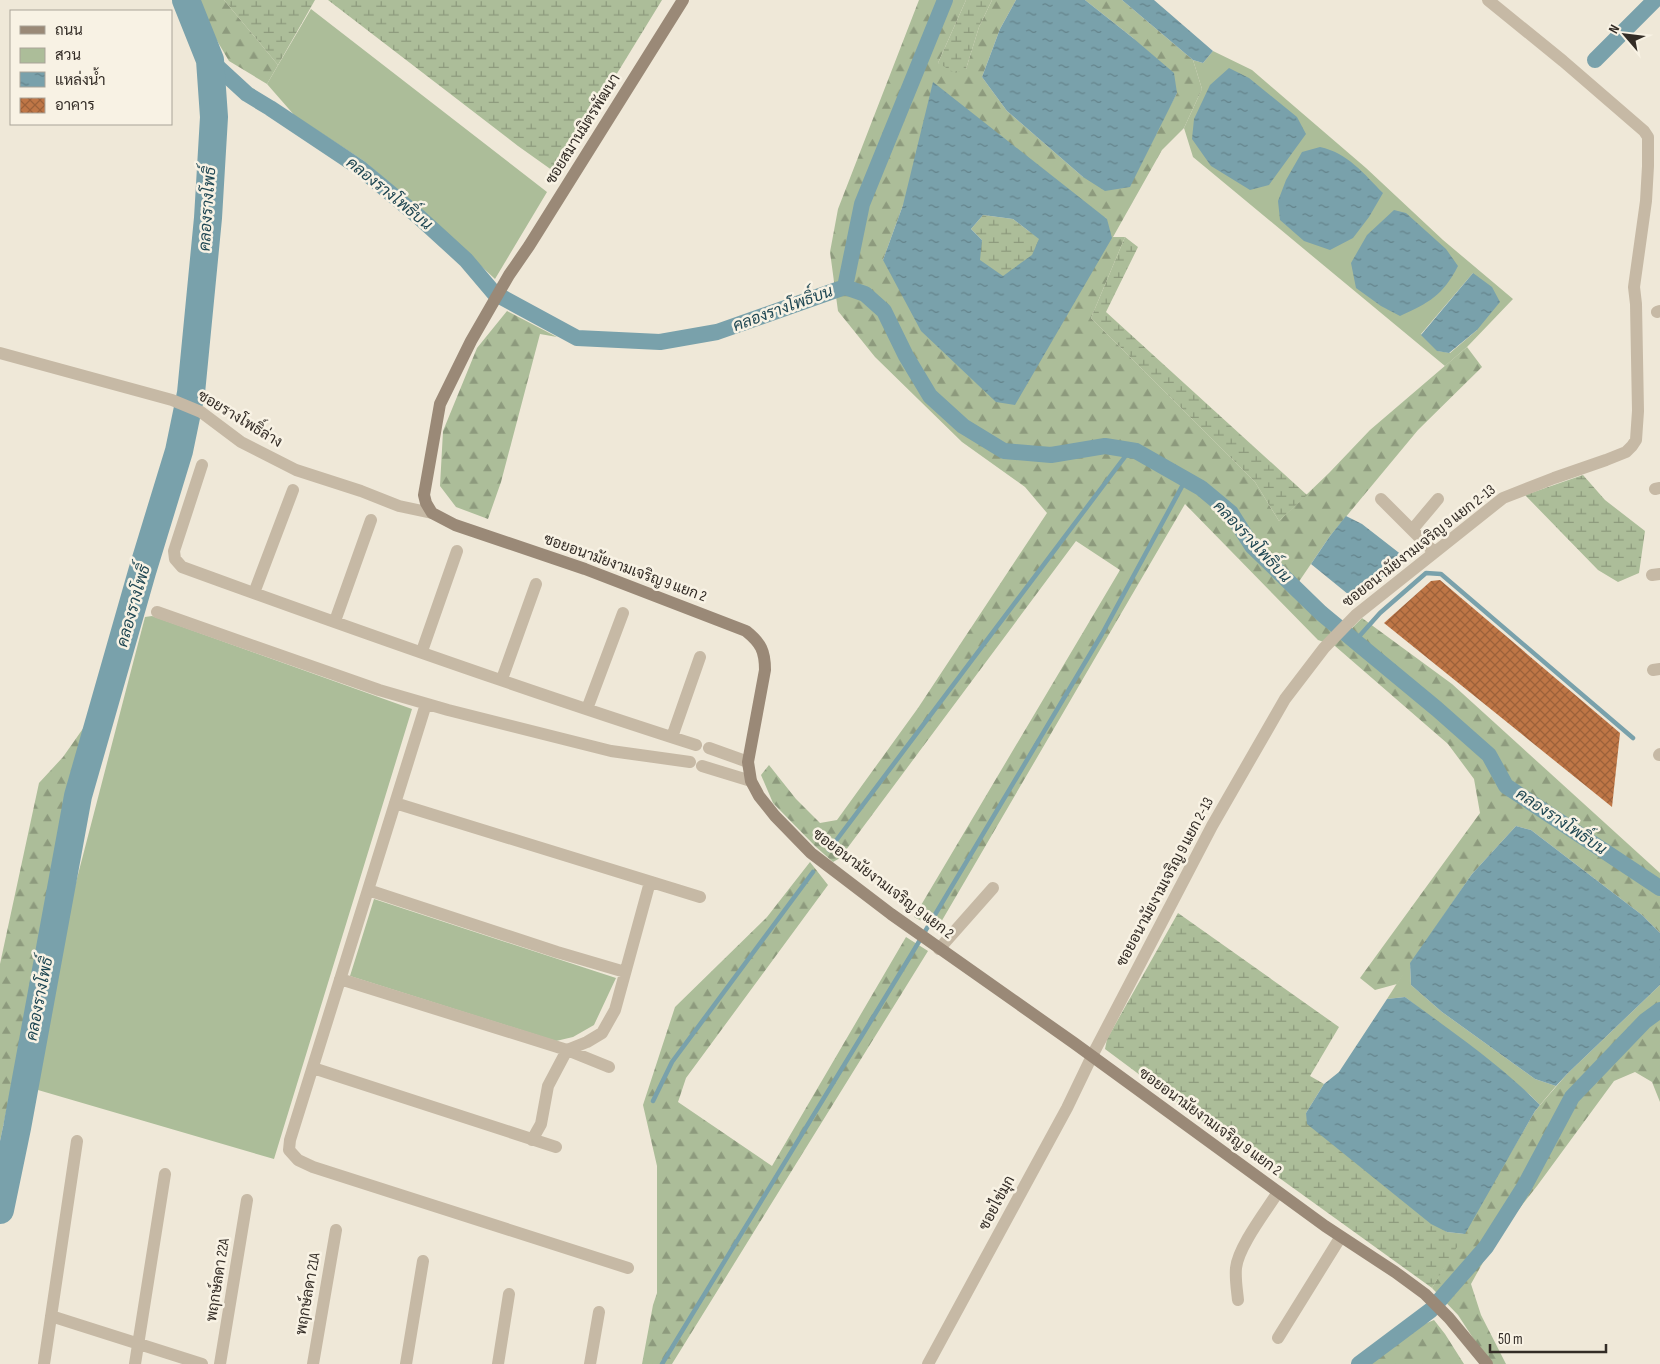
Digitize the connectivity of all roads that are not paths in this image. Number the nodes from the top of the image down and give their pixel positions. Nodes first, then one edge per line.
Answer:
1 (682, 0) edge
2 (1488, 0) edge
3 (0, 353) edge
4 (202, 465) dead end
5 (293, 490) dead end
6 (1381, 499) dead end
7 (1438, 499) dead end
8 (432, 513) junction
9 (371, 520) dead end
10 (1412, 530) junction
11 (457, 551) dead end
12 (1434, 552) junction
13 (536, 584) dead end
14 (254, 593) junction
15 (157, 612) dead end
16 (623, 613) dead end
17 (335, 621) junction
18 (422, 651) junction
19 (700, 657) dead end
20 (502, 679) junction
21 (426, 704) junction
22 (587, 709) junction
23 (672, 737) junction
24 (697, 745) junction
25 (690, 762) junction
26 (748, 762) junction
27 (751, 781) junction
28 (395, 803) junction
29 (650, 882) junction
30 (992, 888) dead end
31 (368, 890) junction
32 (700, 897) dead end
33 (940, 949) junction
34 (625, 972) junction
35 (340, 979) junction
36 (568, 1050) junction
37 (1092, 1056) junction
38 (609, 1067) dead end
39 (313, 1068) junction
40 (532, 1140) junction
41 (76, 1141) dead end
42 (556, 1147) dead end
43 (165, 1174) dead end
44 (1278, 1192) junction
45 (247, 1200) dead end
46 (336, 1230) dead end
47 (1340, 1238) junction
48 (423, 1261) dead end
49 (628, 1268) dead end
50 (508, 1294) dead end
51 (1238, 1300) dead end
52 (599, 1312) dead end
53 (51, 1316) junction
54 (1278, 1338) dead end
55 (138, 1344) junction
56 (44, 1364) edge
57 (134, 1364) edge
58 (202, 1364) edge
59 (220, 1364) edge
60 (312, 1364) edge
61 (406, 1364) edge
62 (498, 1364) edge
63 (590, 1364) edge
64 (928, 1364) edge
65 (1487, 1364) edge

1 - 8 street, ซอยสมานมิตรพัฒนา
2 - 12 street, ซอยอนามัยงามเจริญ 9 แยก 2-13
3 - 8 street, ซอยรางโพธิ์ล่าง
4 - 14 street
5 - 14 street
6 - 10 street
7 - 10 street
8 - 26 street, ซอยอนามัยงามเจริญ 9 แยก 2
9 - 17 street
10 - 12 street
11 - 18 street
12 - 37 street, ซอยอนามัยงามเจริญ 9 แยก 2-13
13 - 20 street
14 - 17 street
15 - 21 street
16 - 22 street
17 - 18 street
18 - 20 street
19 - 23 street
20 - 22 street
21 - 25 street
21 - 28 street
22 - 23 street
23 - 24 street
24 - 25 street
24 - 26 street
25 - 27 street
26 - 27 street, ซอยอนามัยงามเจริญ 9 แยก 2
27 - 33 street, ซอยอนามัยงามเจริญ 9 แยก 2
28 - 29 street
28 - 31 street
29 - 32 street
29 - 34 street
30 - 33 street
31 - 34 street
31 - 35 street
33 - 37 street, ซอยอนามัยงามเจริญ 9 แยก 2
34 - 36 street
35 - 36 street
35 - 39 street
36 - 38 street
36 - 40 street
37 - 44 street, ซอยอนามัยงามเจริญ 9 แยก 2
37 - 64 street, ซอยไข่มุก
39 - 40 street
39 - 49 street
40 - 42 street
41 - 53 street
43 - 55 street
44 - 47 street, ซอยอนามัยงามเจริญ 9 แยก 2
44 - 51 street
45 - 59 street, พฤกษ์ลดา 22A
46 - 60 street, พฤกษ์ลดา 21A
47 - 54 street
47 - 65 street, ซอยอนามัยงามเจริญ 9 แยก 2
48 - 61 street
50 - 62 street
52 - 63 street
53 - 55 street
53 - 56 street
55 - 57 street
55 - 58 street

